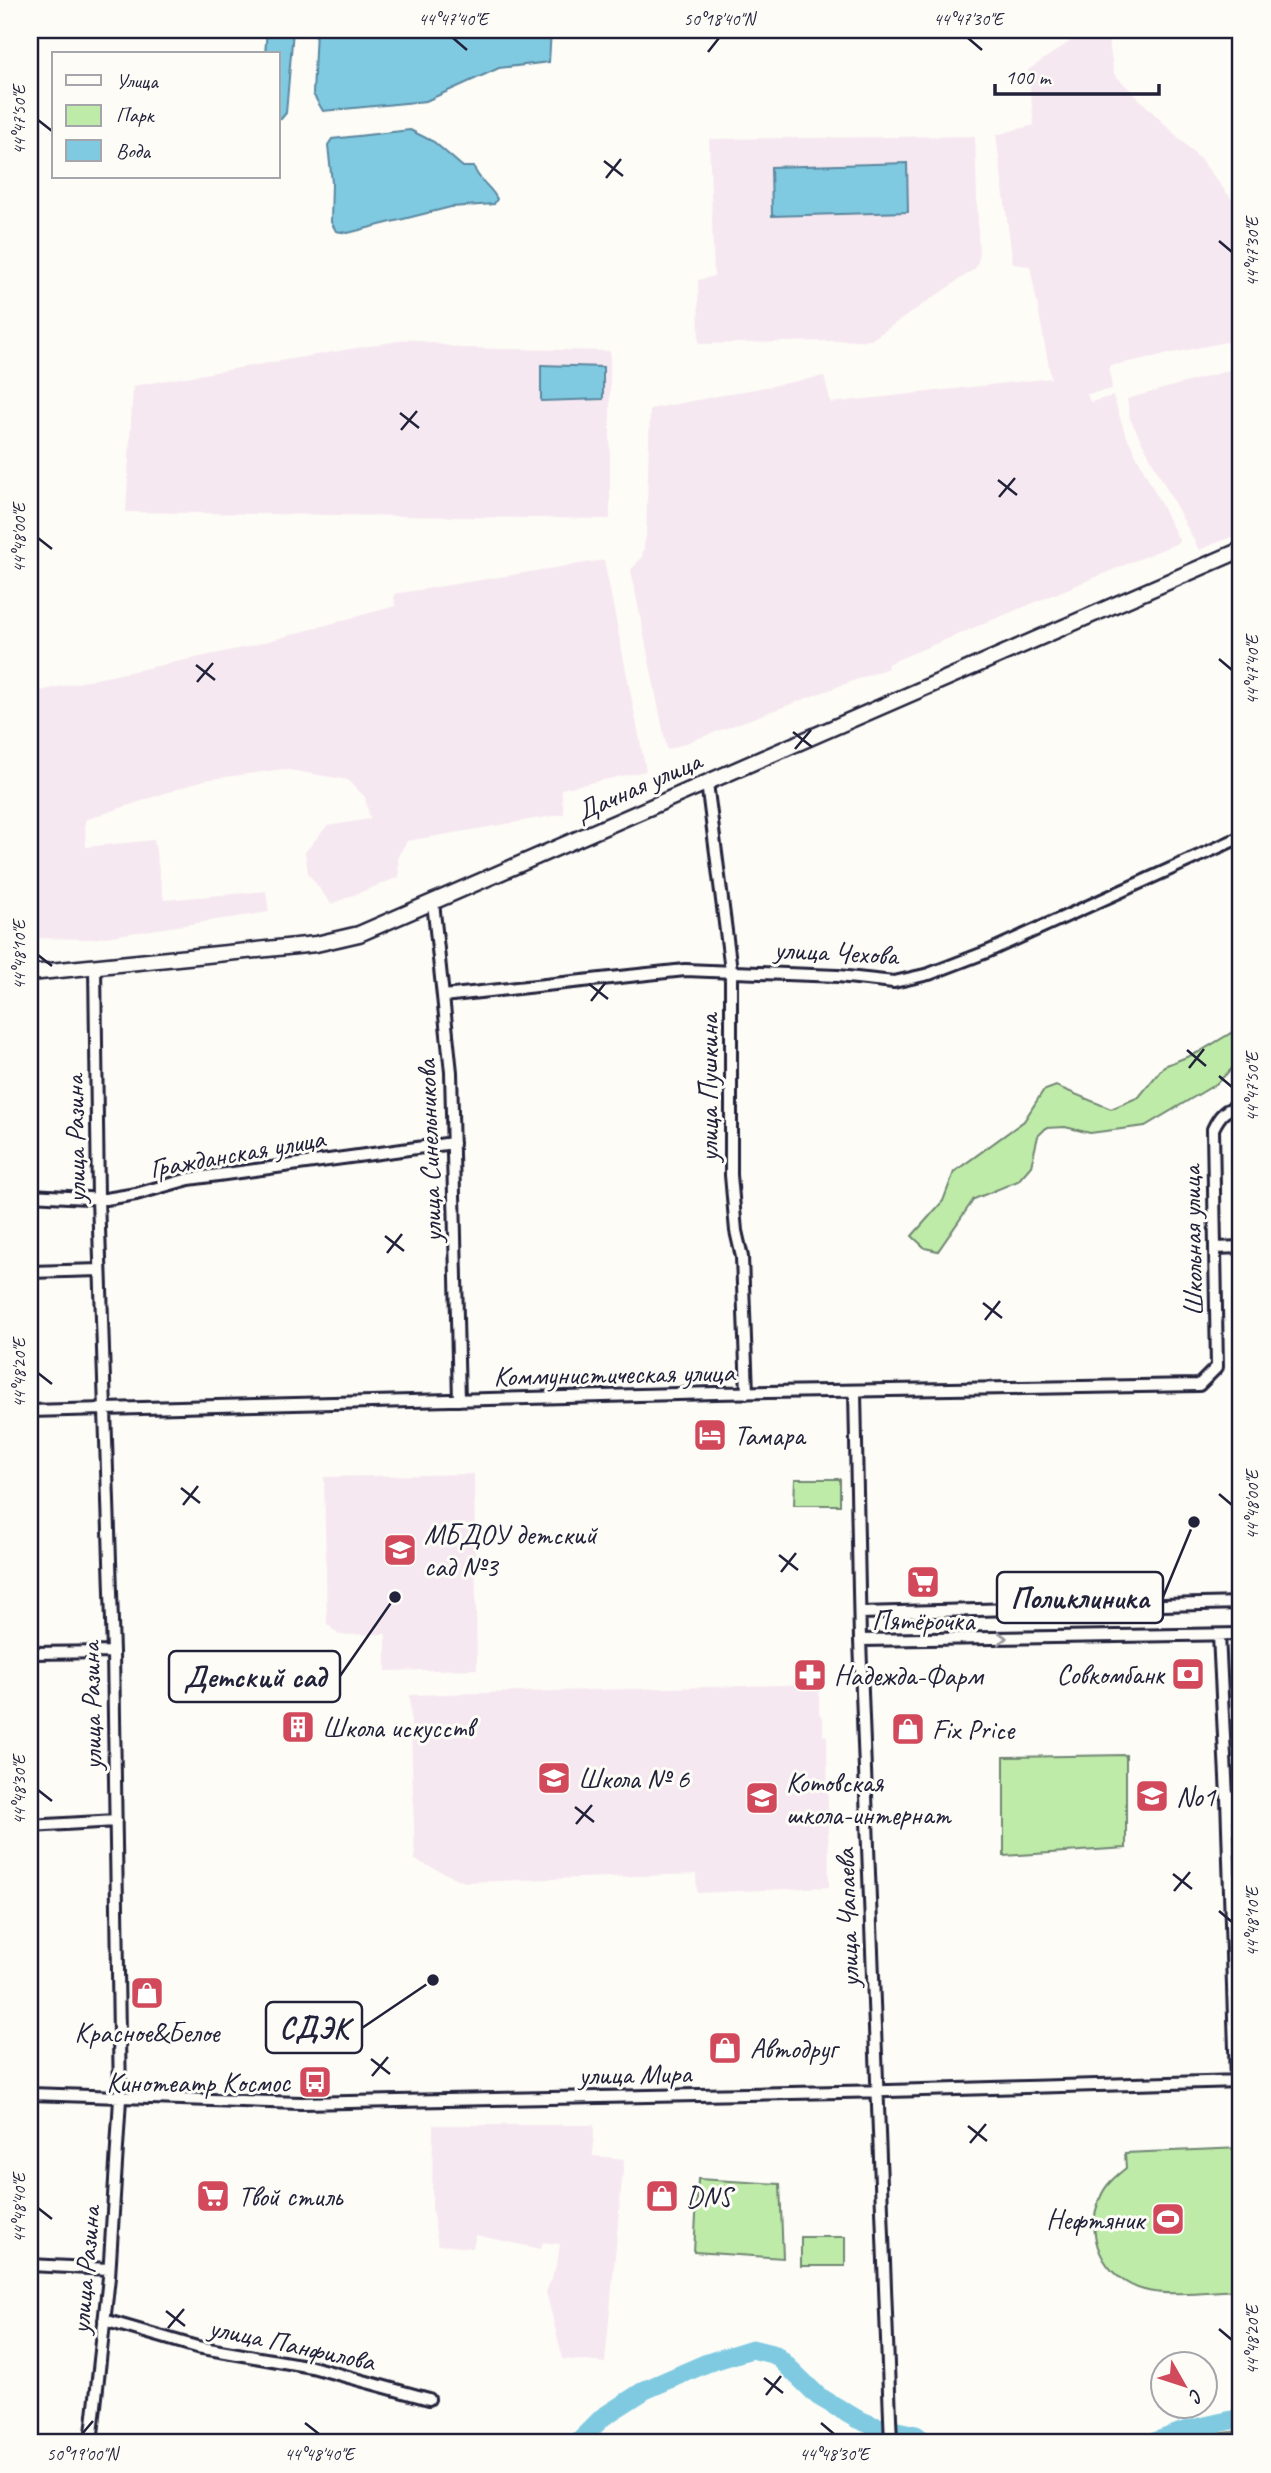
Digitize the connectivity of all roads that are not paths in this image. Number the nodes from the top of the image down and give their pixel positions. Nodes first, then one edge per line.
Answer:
1 (1241, 550) edge
2 (707, 783) junction
3 (1241, 837) edge
4 (433, 902) junction
5 (95, 966) junction
6 (731, 971) junction
7 (30, 973) edge
8 (443, 996) junction
9 (1241, 1107) edge
10 (453, 1143) junction
11 (30, 1195) edge
12 (98, 1198) junction
13 (1241, 1247) edge
14 (1214, 1248) junction
15 (100, 1270) junction
16 (30, 1272) edge
17 (1199, 1385) joint
18 (855, 1392) junction
19 (747, 1393) junction
20 (459, 1400) junction
21 (104, 1410) junction
22 (30, 1411) edge
23 (1241, 1603) edge
24 (860, 1613) junction
25 (1241, 1634) edge
26 (1219, 1635) junction
27 (860, 1640) junction
28 (113, 1651) junction
29 (30, 1653) edge
30 (1241, 1796) edge
31 (1227, 1797) junction
32 (116, 1821) junction
33 (30, 1826) edge
34 (1239, 2081) edge
35 (876, 2092) junction
36 (30, 2094) edge
37 (120, 2099) junction
38 (30, 2265) edge
39 (109, 2269) junction
40 (104, 2320) junction
41 (429, 2399) dead end
42 (91, 2443) edge
43 (891, 2443) edge

1 - 2 main road, Дачная улица
2 - 4 main road, Дачная улица
2 - 6 street, улица Пушкина
3 - 6 street, улица Чехова
4 - 5 main road, Дачная улица
4 - 8 street, улица Синельникова
5 - 7 main road, Дачная улица
5 - 12 street, улица Разина
6 - 8 street, улица Чехова
6 - 19 street, улица Пушкина
8 - 10 street, улица Синельникова
9 - 14 street, Школьная улица
10 - 12 street, Гражданская улица
10 - 20 street, улица Синельникова
11 - 12 street, Гражданская улица
12 - 15 street, улица Разина
13 - 14 street
14 - 17 street, Школьная улица
15 - 16 street
15 - 21 street, улица Разина
17 - 18 street, Коммунистическая улица
18 - 19 street, Коммунистическая улица
18 - 24 street, улица Чапаева
19 - 20 street, Коммунистическая улица
20 - 21 street, Коммунистическая улица
21 - 22 street, Коммунистическая улица
21 - 28 street, улица Разина
23 - 24 street
24 - 27 street, улица Чапаева
25 - 26 street
27 -> 26 street
26 - 31 street
27 - 35 street, улица Чапаева
28 - 29 street
28 - 32 street, улица Разина
30 - 31 street
31 - 34 street
32 - 33 street
32 - 37 street, улица Разина
34 - 35 street, улица Мира
35 - 37 street, улица Мира
35 - 43 street, улица Чапаева
36 - 37 street, улица Мира
37 - 39 street, улица Разина
38 - 39 street
39 - 40 street, улица Разина
40 - 41 street, улица Панфилова
40 - 42 street, улица Разина

